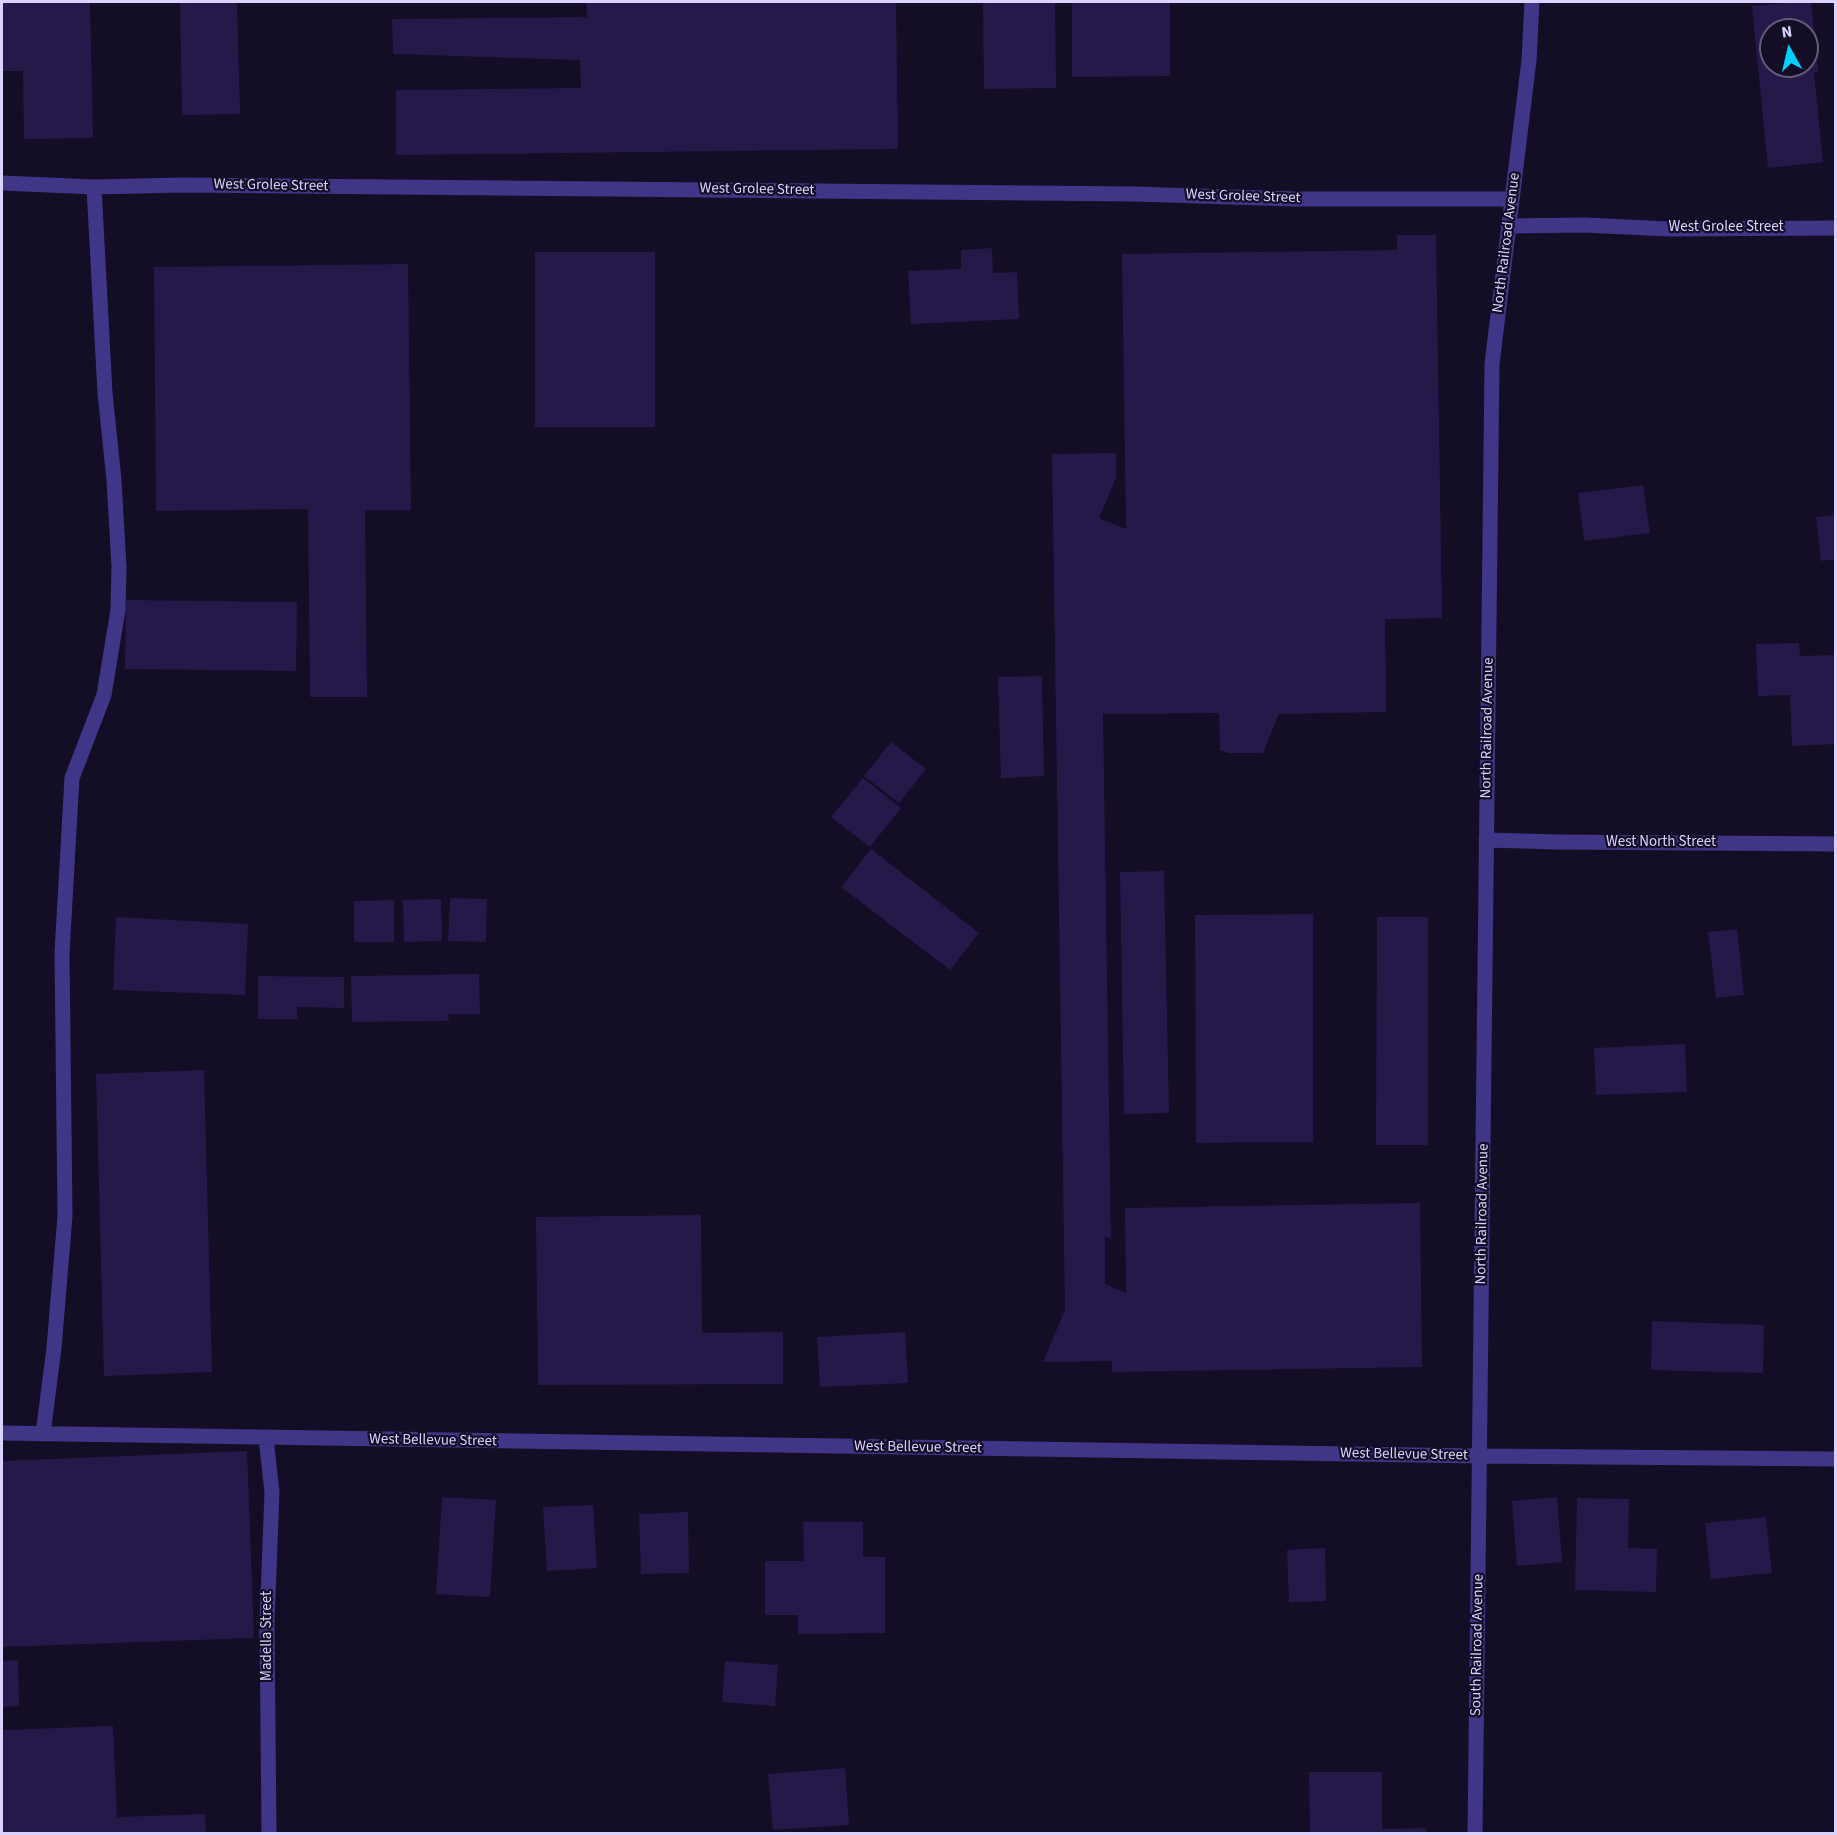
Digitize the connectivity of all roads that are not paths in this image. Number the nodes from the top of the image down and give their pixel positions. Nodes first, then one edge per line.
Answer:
1 (1532, 2) edge
2 (2, 183) edge
3 (94, 187) junction
4 (1512, 199) junction
5 (1508, 226) junction
6 (1836, 228) edge
7 (1486, 840) junction
8 (1836, 844) edge
9 (2, 1433) edge
10 (43, 1434) junction
11 (266, 1438) junction
12 (1480, 1456) junction
13 (1836, 1458) edge
14 (269, 1833) edge
15 (1475, 1833) edge

1 - 4 street, North Railroad Avenue
2 - 3 street, West Grolee Street
3 - 4 street, West Grolee Street
3 - 10 street
4 - 5 street, North Railroad Avenue
5 - 6 street, West Grolee Street
5 - 7 street, North Railroad Avenue
7 - 8 street, West North Street
7 - 12 street, North Railroad Avenue
9 - 10 street, West Bellevue Street
10 - 11 street, West Bellevue Street
11 - 12 street, West Bellevue Street
11 - 14 street, Madella Street
12 - 13 street, West Bellevue Street
12 - 15 street, South Railroad Avenue

